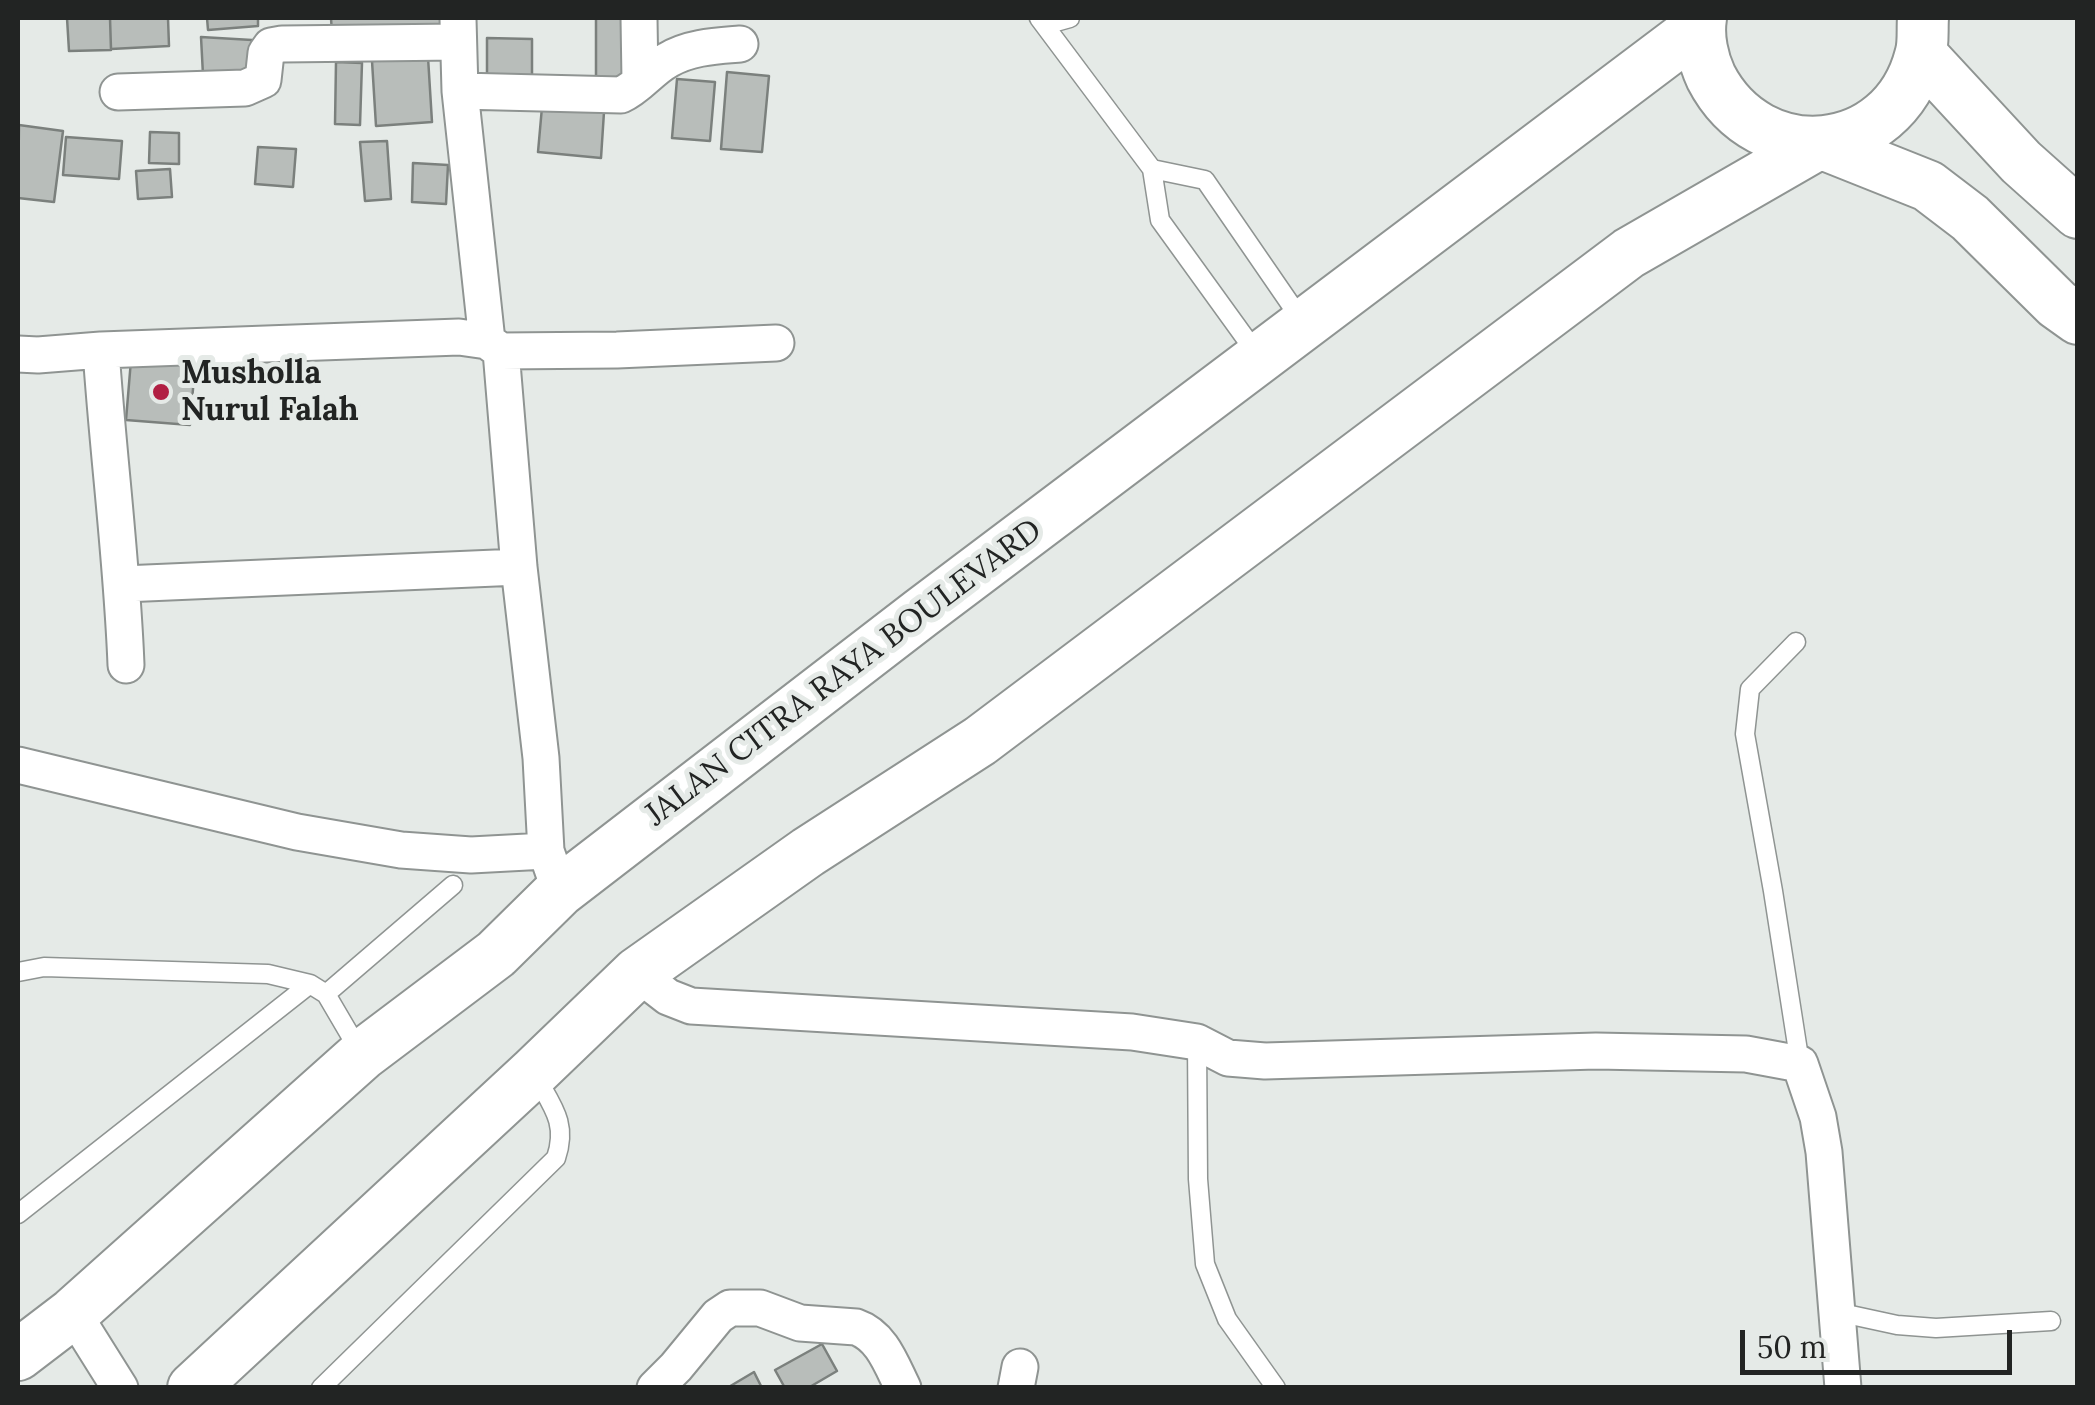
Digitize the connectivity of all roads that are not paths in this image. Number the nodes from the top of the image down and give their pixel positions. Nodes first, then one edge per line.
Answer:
1 (639, 18) edge
2 (1070, 18) edge
3 (1042, 21) edge
4 (1700, 22) edge
5 (458, 30) edge
6 (1922, 36) edge
7 (740, 44) dead end
8 (640, 82) junction
9 (460, 91) junction
10 (118, 92) dead end
11 (1820, 143) junction
12 (1152, 169) junction
13 (2078, 213) edge
14 (2078, 318) edge
15 (1304, 324) junction
16 (776, 343) dead end
17 (494, 346) junction
18 (101, 350) junction
19 (18, 354) edge
20 (1260, 358) junction
21 (519, 567) junction
22 (123, 584) junction
23 (1796, 642) dead end
24 (126, 665) dead end
25 (18, 765) edge
26 (553, 871) junction
27 (453, 885) dead end
28 (18, 972) edge
29 (637, 973) junction
30 (310, 984) junction
31 (326, 994) junction
32 (1197, 1042) junction
33 (362, 1055) junction
34 (1800, 1064) junction
35 (534, 1072) junction
36 (18, 1214) edge
37 (1836, 1312) junction
38 (74, 1313) junction
39 (2051, 1321) dead end
40 (18, 1356) edge
41 (672, 1381) edge
42 (120, 1388) edge
43 (193, 1388) edge
44 (321, 1388) edge
45 (903, 1388) edge
46 (1276, 1388) edge
47 (1844, 1388) edge

1 - 8 street
2 - 3 lane
3 - 12 lane
4 - 11 main road
4 - 15 main road, JALAN CITRA RAYA BOULEVARD
5 - 9 street
5 - 10 street
6 - 11 main road
6 - 13 main road
7 - 8 street
8 - 9 street
9 - 17 street
11 - 14 main road
11 - 29 main road
12 - 15 lane
12 - 20 lane
15 - 20 main road, JALAN CITRA RAYA BOULEVARD
16 - 17 street
17 - 18 street
17 - 21 street
18 - 19 street
18 - 22 street
20 - 26 main road, JALAN CITRA RAYA BOULEVARD
21 - 22 street
21 - 26 street
22 - 24 street
23 - 34 lane
25 - 26 street
26 - 33 main road, JALAN CITRA RAYA BOULEVARD
27 - 31 lane
28 - 30 lane
29 - 32 street
29 - 35 main road
30 - 31 lane
30 - 36 lane
31 - 33 lane
32 - 34 street
32 - 46 lane
33 - 38 main road, JALAN CITRA RAYA BOULEVARD
34 - 37 street
35 - 43 main road
35 - 44 lane
37 - 39 lane
37 - 47 street
38 - 40 main road, JALAN CITRA RAYA BOULEVARD
38 - 42 street
41 - 45 street

